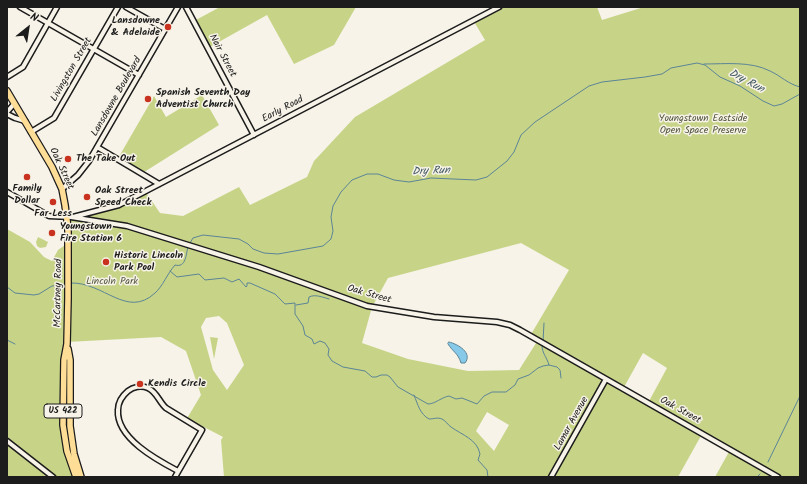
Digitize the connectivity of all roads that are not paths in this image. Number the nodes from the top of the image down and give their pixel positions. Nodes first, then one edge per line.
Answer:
1 (20, 7) edge
2 (57, 7) edge
3 (118, 7) edge
4 (126, 7) edge
5 (178, 7) edge
6 (186, 7) edge
7 (499, 7) edge
8 (48, 23) junction
9 (165, 29) junction
10 (93, 49) junction
11 (139, 75) junction
12 (7, 77) edge
13 (7, 91) edge
14 (14, 104) junction
15 (7, 113) edge
16 (25, 121) junction
17 (31, 132) junction
18 (254, 135) junction
19 (97, 147) junction
20 (159, 184) junction
21 (62, 189) junction
22 (7, 192) edge
23 (69, 218) junction
24 (67, 343) junction
25 (606, 379) junction
26 (7, 441) edge
27 (178, 471) junction
28 (53, 477) edge
29 (76, 477) edge
30 (81, 477) edge
31 (175, 477) edge
32 (551, 477) edge
33 (778, 477) edge

1 - 8 street
2 - 8 street
3 - 10 street, Livingston Street
4 - 9 street
5 - 9 street, Lansdowne Boulevard
6 - 18 street, Nair Street
7 - 18 street, Early Road
8 - 10 street
8 - 12 street
9 - 11 street, Lansdowne Boulevard
10 - 11 street
10 - 17 street, Livingston Street
11 - 19 street, Lansdowne Boulevard
13 - 14 highway, Oak Street / US 422
14 - 15 street
14 - 16 highway, Oak Street / US 422
15 - 16 street
16 - 17 highway, Oak Street / US 422
17 - 21 highway, Oak Street / US 422
18 - 20 street, Early Road
19 - 20 street
19 - 21 street, Lansdowne Boulevard
20 - 23 street, Early Road
21 - 23 highway, Oak Street / US 422
22 - 23 street
23 - 24 highway, McCartney Road / US 422
23 - 25 street, Oak Street
24 - 29 highway, McCartney Road / US 422
24 - 30 highway, McCartney Road / US 422
25 - 32 street, Lamar Avenue
25 - 33 street, Oak Street
26 - 28 street
27 - 27 street
27 - 31 street

